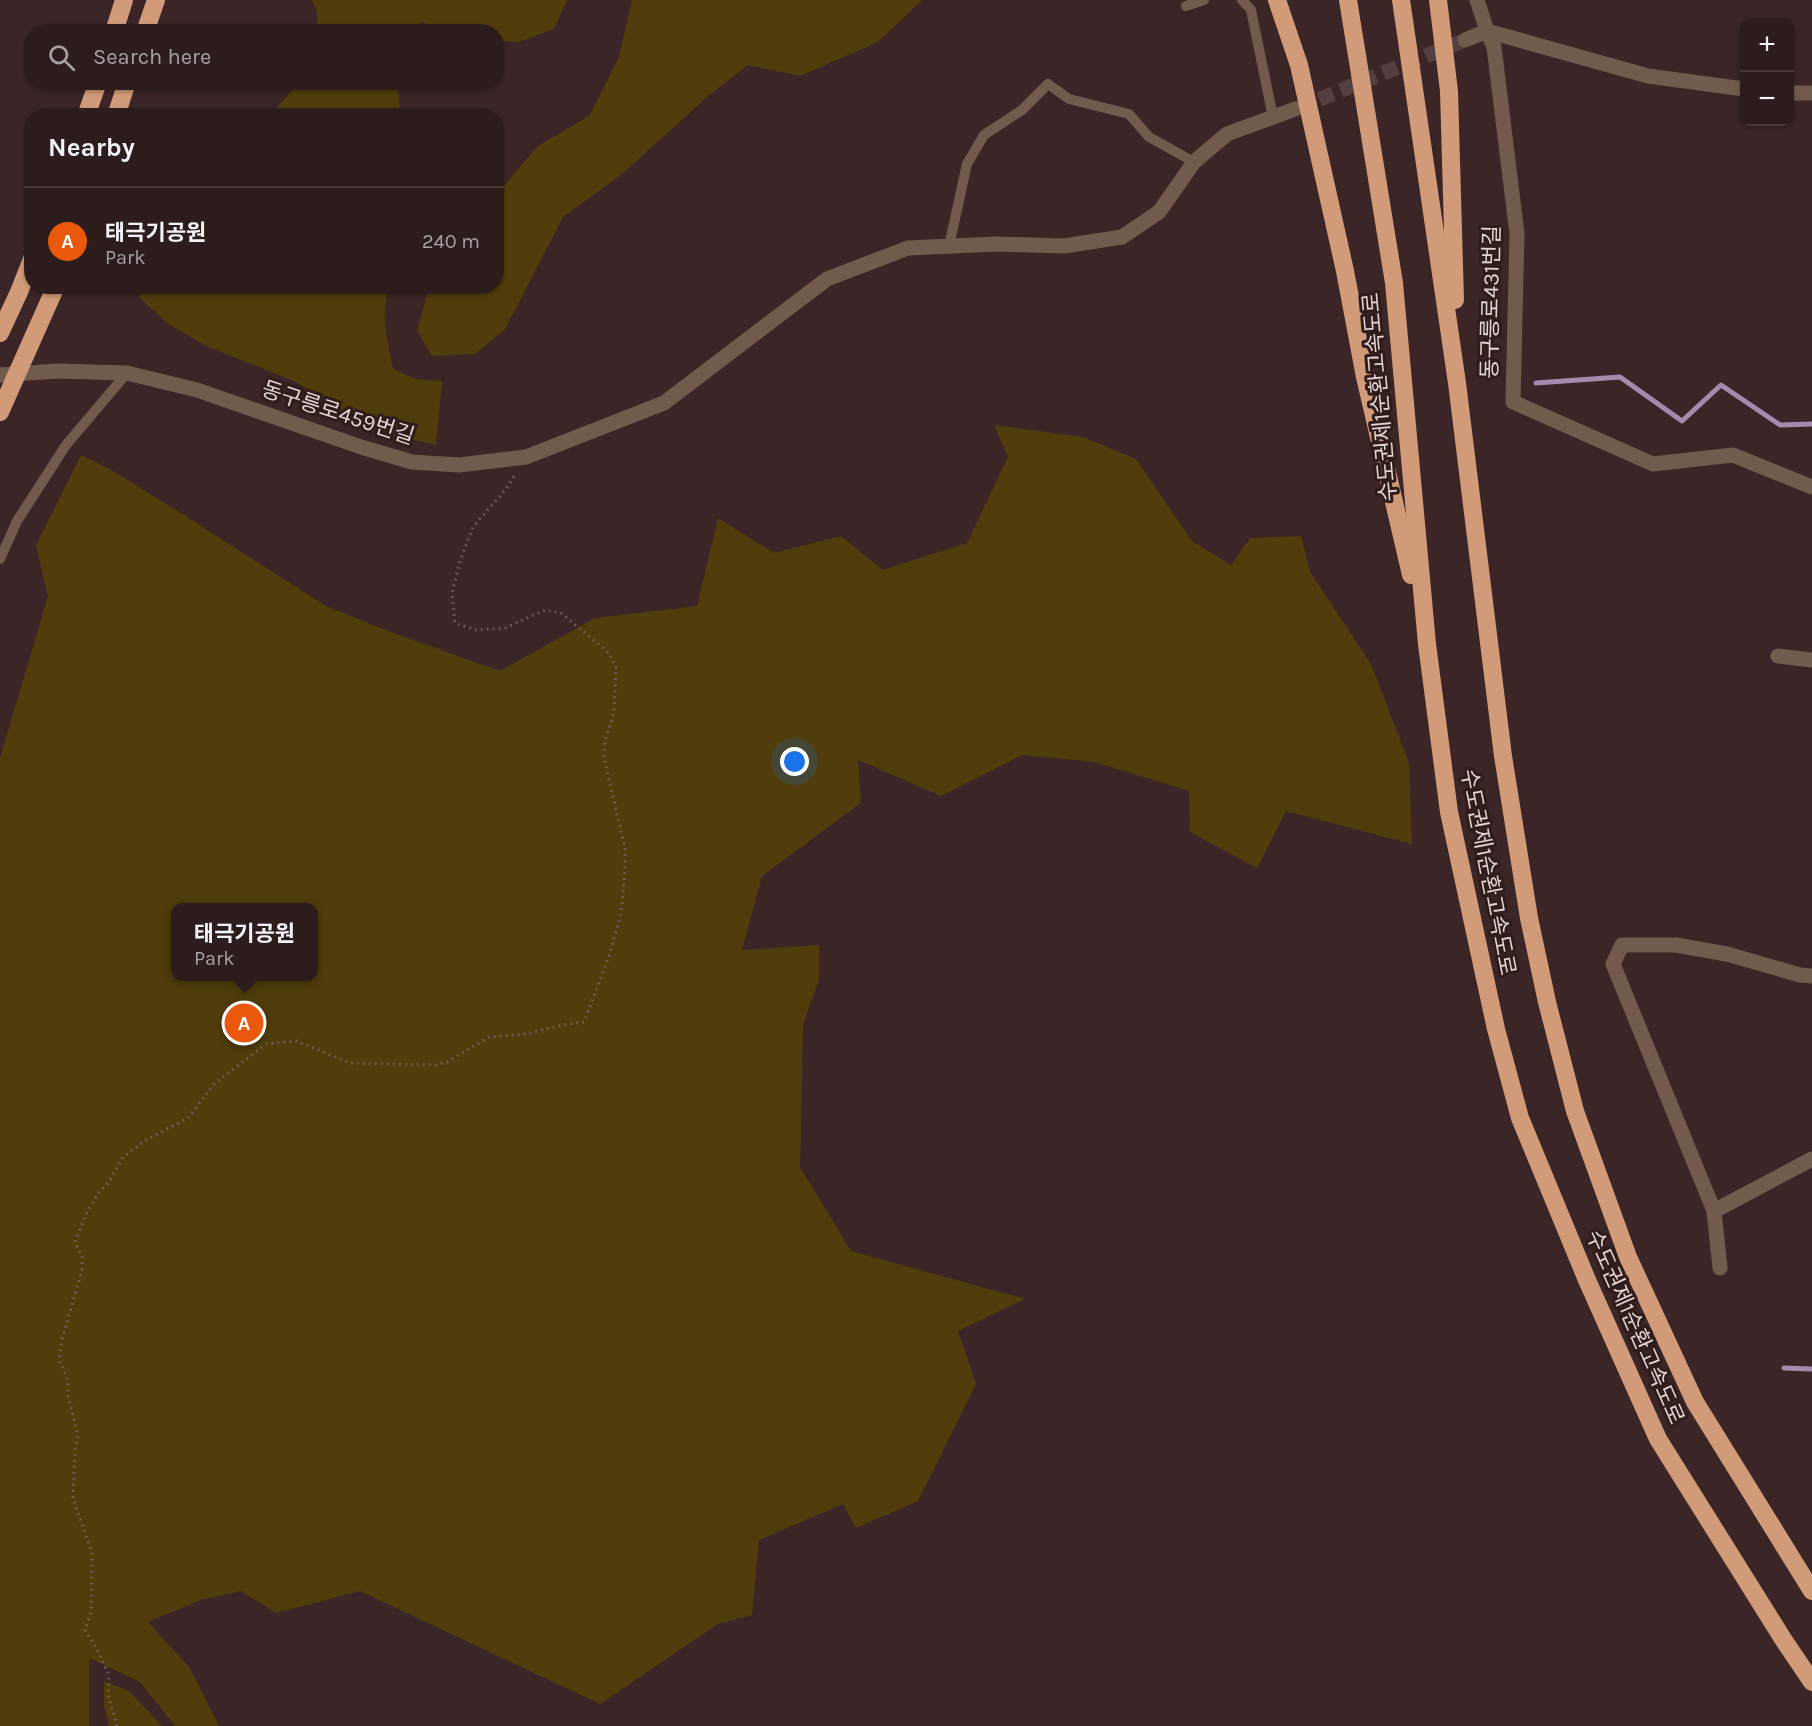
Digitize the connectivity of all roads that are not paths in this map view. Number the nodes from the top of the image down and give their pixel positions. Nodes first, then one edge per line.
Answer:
1 (124, 0) edge
2 (156, 0) edge
3 (1204, 0) edge
4 (1242, 0) edge
5 (1277, 0) edge
6 (1348, 0) edge
7 (1401, 0) edge
8 (1438, 0) edge
9 (1477, 0) edge
10 (1186, 6) dead end
11 (116, 24) edge
12 (148, 24) edge
13 (1487, 31) junction
14 (1465, 40) tunnel mouth
15 (1740, 88) edge
16 (95, 90) edge
17 (124, 90) edge
18 (1794, 93) edge
19 (1812, 93) edge
20 (89, 108) edge
21 (119, 108) edge
22 (1295, 109) tunnel mouth
23 (1273, 117) junction
24 (1194, 162) junction
25 (949, 246) junction
26 (24, 279) edge
27 (52, 294) edge
28 (0, 333) edge
29 (127, 373) junction
30 (0, 375) edge
31 (1457, 382) junction
32 (0, 412) edge
33 (1812, 487) edge
34 (0, 559) edge
35 (1427, 644) junction
36 (1778, 656) dead end
37 (1812, 660) edge
38 (1812, 976) edge
39 (1812, 1160) edge
40 (1714, 1211) junction
41 (1720, 1268) dead end
42 (1812, 1591) edge
43 (1812, 1682) edge

1 - 11 highway
2 - 12 highway
3 - 10 lane
4 - 23 lane
5 - 35 highway
6 - 35 highway, 수도권제1순환고속도로
7 - 31 highway, 수도권제1순환고속도로
8 - 31 highway
9 - 13 street
13 - 14 street
13 - 15 street
13 - 33 street, 동구릉로431번길
16 - 20 highway
17 - 21 highway
18 - 19 street
22 - 23 street, 동구릉로459번길
23 - 24 street, 동구릉로459번길
24 - 25 street, 동구릉로459번길
24 - 25 lane
25 - 29 street, 동구릉로459번길
26 - 28 highway
27 - 32 highway
29 - 30 street, 동구릉로459번길
29 - 34 lane
31 - 42 highway, 수도권제1순환고속도로
35 - 43 highway, 수도권제1순환고속도로
36 - 37 street
38 - 40 street
39 - 40 street
40 - 41 street

